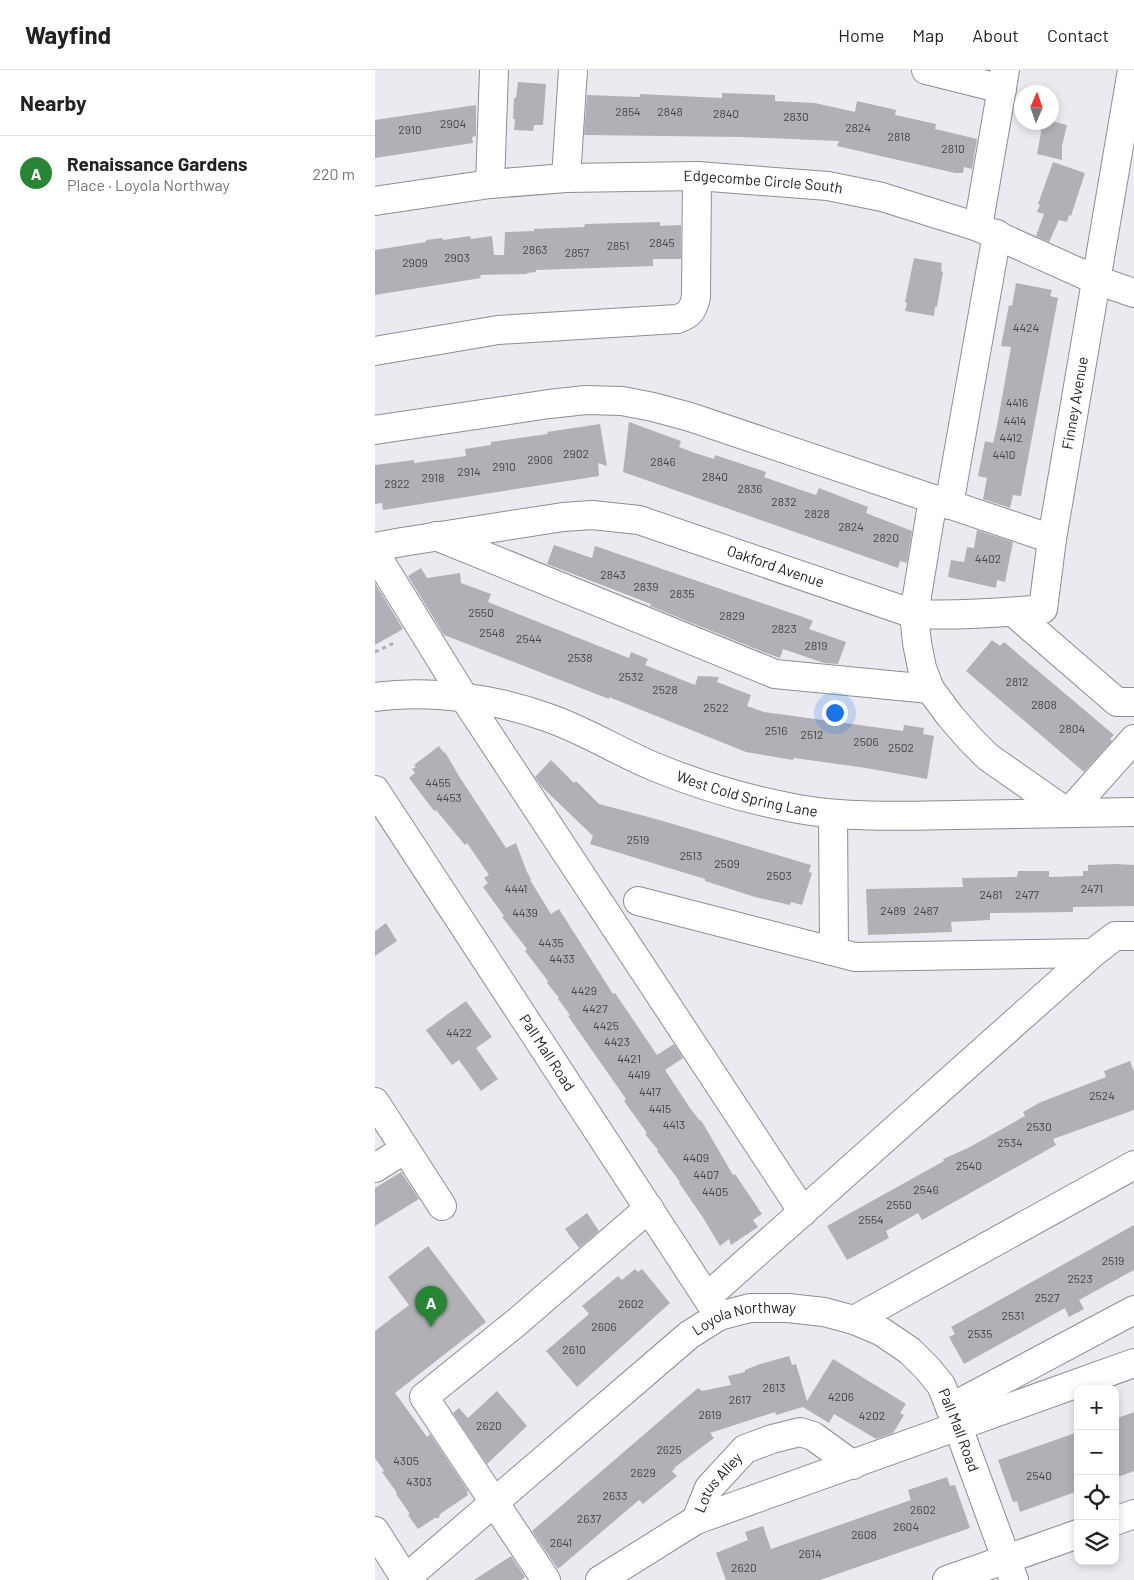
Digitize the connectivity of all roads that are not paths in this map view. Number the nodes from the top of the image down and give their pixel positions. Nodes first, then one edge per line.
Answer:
1 (494, 70) edge
2 (573, 70) edge
3 (926, 70) edge
4 (1132, 70) edge
5 (1003, 80) edge
6 (697, 176) junction
7 (566, 178) junction
8 (490, 184) junction
9 (375, 201) edge
10 (988, 230) junction
11 (1096, 280) junction
12 (1134, 293) edge
13 (375, 351) edge
14 (375, 430) edge
15 (941, 502) junction
16 (436, 536) junction
17 (1052, 539) junction
18 (375, 548) edge
19 (375, 553) edge
20 (1013, 612) junction
21 (914, 614) junction
22 (930, 689) junction
23 (375, 697) edge
24 (465, 699) junction
25 (1134, 702) edge
26 (1134, 739) edge
27 (375, 790) edge
28 (1134, 812) edge
29 (1068, 813) junction
30 (833, 814) junction
31 (383, 821) edge
32 (638, 901) dead end
33 (1134, 936) edge
34 (834, 951) junction
35 (1093, 953) junction
36 (375, 1102) edge
37 (405, 1149) junction
38 (1134, 1165) edge
39 (375, 1168) edge
40 (442, 1206) dead end
41 (649, 1208) junction
42 (803, 1212) junction
43 (713, 1306) junction
44 (1134, 1310) edge
45 (854, 1320) junction
46 (1134, 1363) edge
47 (954, 1417) junction
48 (853, 1465) junction
49 (495, 1502) junction
50 (1134, 1514) edge
51 (696, 1520) junction
52 (1118, 1520) edge
53 (375, 1532) edge
54 (1074, 1536) edge
55 (1011, 1569) edge
56 (406, 1579) edge
57 (546, 1580) edge
58 (600, 1580) edge
59 (947, 1580) edge

1 - 8 street
2 - 7 street
3 - 5 street
4 - 11 street, Finney Avenue
5 - 10 street
6 - 7 street, Edgecombe Circle South
6 - 10 street, Edgecombe Circle South
6 - 13 street
7 - 8 street, Edgecombe Circle South
8 - 9 street, Edgecombe Circle South
10 - 11 street, Edgecombe Circle South
10 - 15 street
11 - 12 street, Edgecombe Circle South
11 - 17 street, Finney Avenue
14 - 15 street
15 - 17 street
15 - 21 street
16 - 18 street, Oakford Avenue
16 - 21 street, Oakford Avenue
16 - 22 street
17 - 20 street, Finney Avenue
19 - 24 street
20 - 21 street, Finney Avenue
20 - 25 street
21 - 22 street
22 - 29 street
23 - 24 street, West Cold Spring Lane
24 - 30 street, West Cold Spring Lane
24 - 42 street
26 - 29 street
27 - 31 street, Pall Mall Road
28 - 29 street, West Cold Spring Lane
29 - 30 street, West Cold Spring Lane
30 - 34 street
31 - 41 street, Pall Mall Road
32 - 34 street
33 - 35 street
34 - 35 street
35 - 42 street
36 - 37 street
37 - 39 street
37 - 40 street
38 - 45 street
41 - 43 street, Pall Mall Road
41 - 49 street
42 - 43 street
43 - 45 street, Loyola Northway
43 - 49 street, Loyola Northway
44 - 47 street
45 - 47 street, Pall Mall Road
46 - 47 street
47 - 48 street
47 - 55 street, Pall Mall Road
48 - 51 street
48 - 51 street, Lotus Alley
49 - 56 street, Loyola Northway
49 - 57 street
50 - 52 street
51 - 58 street
53 - 56 street
54 - 55 street
55 - 59 street

